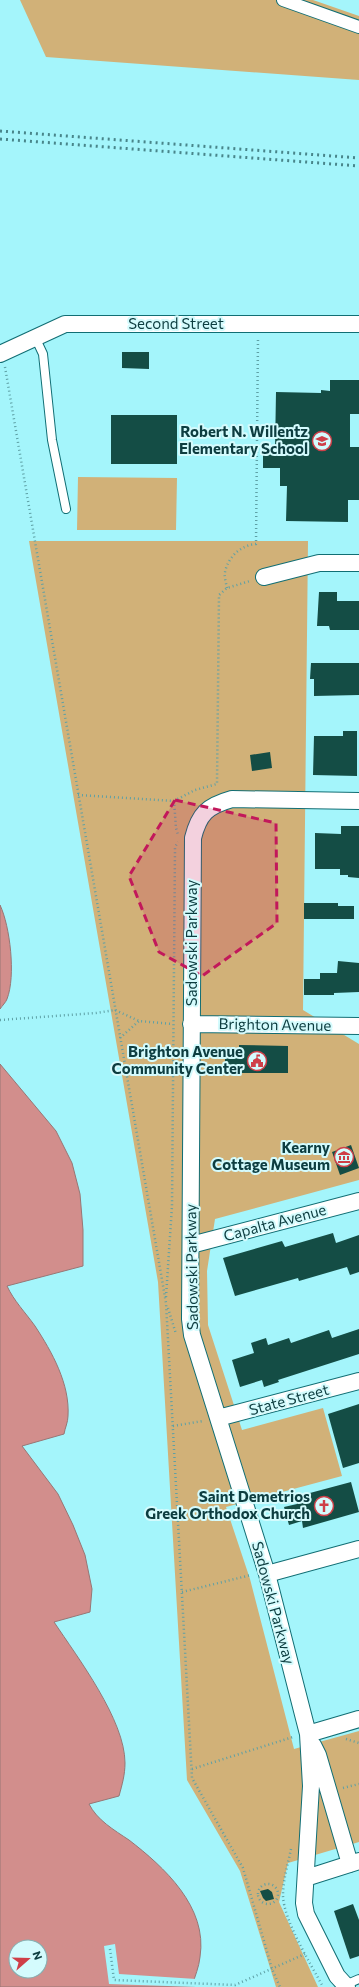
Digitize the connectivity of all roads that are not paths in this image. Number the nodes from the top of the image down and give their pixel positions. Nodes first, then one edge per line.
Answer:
1 (283, 0) edge
2 (359, 27) edge
3 (359, 324) edge
4 (36, 337) junction
5 (1, 353) edge
6 (66, 509) dead end
7 (359, 563) edge
8 (264, 577) road end
9 (359, 801) edge
10 (191, 1024) junction
11 (359, 1026) edge
12 (359, 1201) edge
13 (191, 1245) junction
14 (359, 1381) edge
15 (210, 1420) junction
16 (359, 1549) edge
17 (266, 1574) junction
18 (359, 1719) edge
19 (300, 1736) junction
20 (354, 1862) edge
21 (306, 1878) junction
22 (350, 1984) edge

1 - 2 street
3 - 4 street, Second Street
4 - 5 street, Second Street
4 - 6 lane
7 - 8 street
9 - 10 street, Sadowski Parkway
10 - 11 street, Brighton Avenue
10 - 13 street, Sadowski Parkway
12 - 13 street, Capalta Avenue
13 - 15 street, Sadowski Parkway
14 - 15 street, State Street
15 - 17 street, Sadowski Parkway
16 - 17 street
17 - 19 street, Sadowski Parkway
18 - 19 street
19 - 20 street, Sadowski Parkway
19 - 21 street, Sadowski Parkway
20 - 21 street
21 - 22 street, Sadowski Parkway

